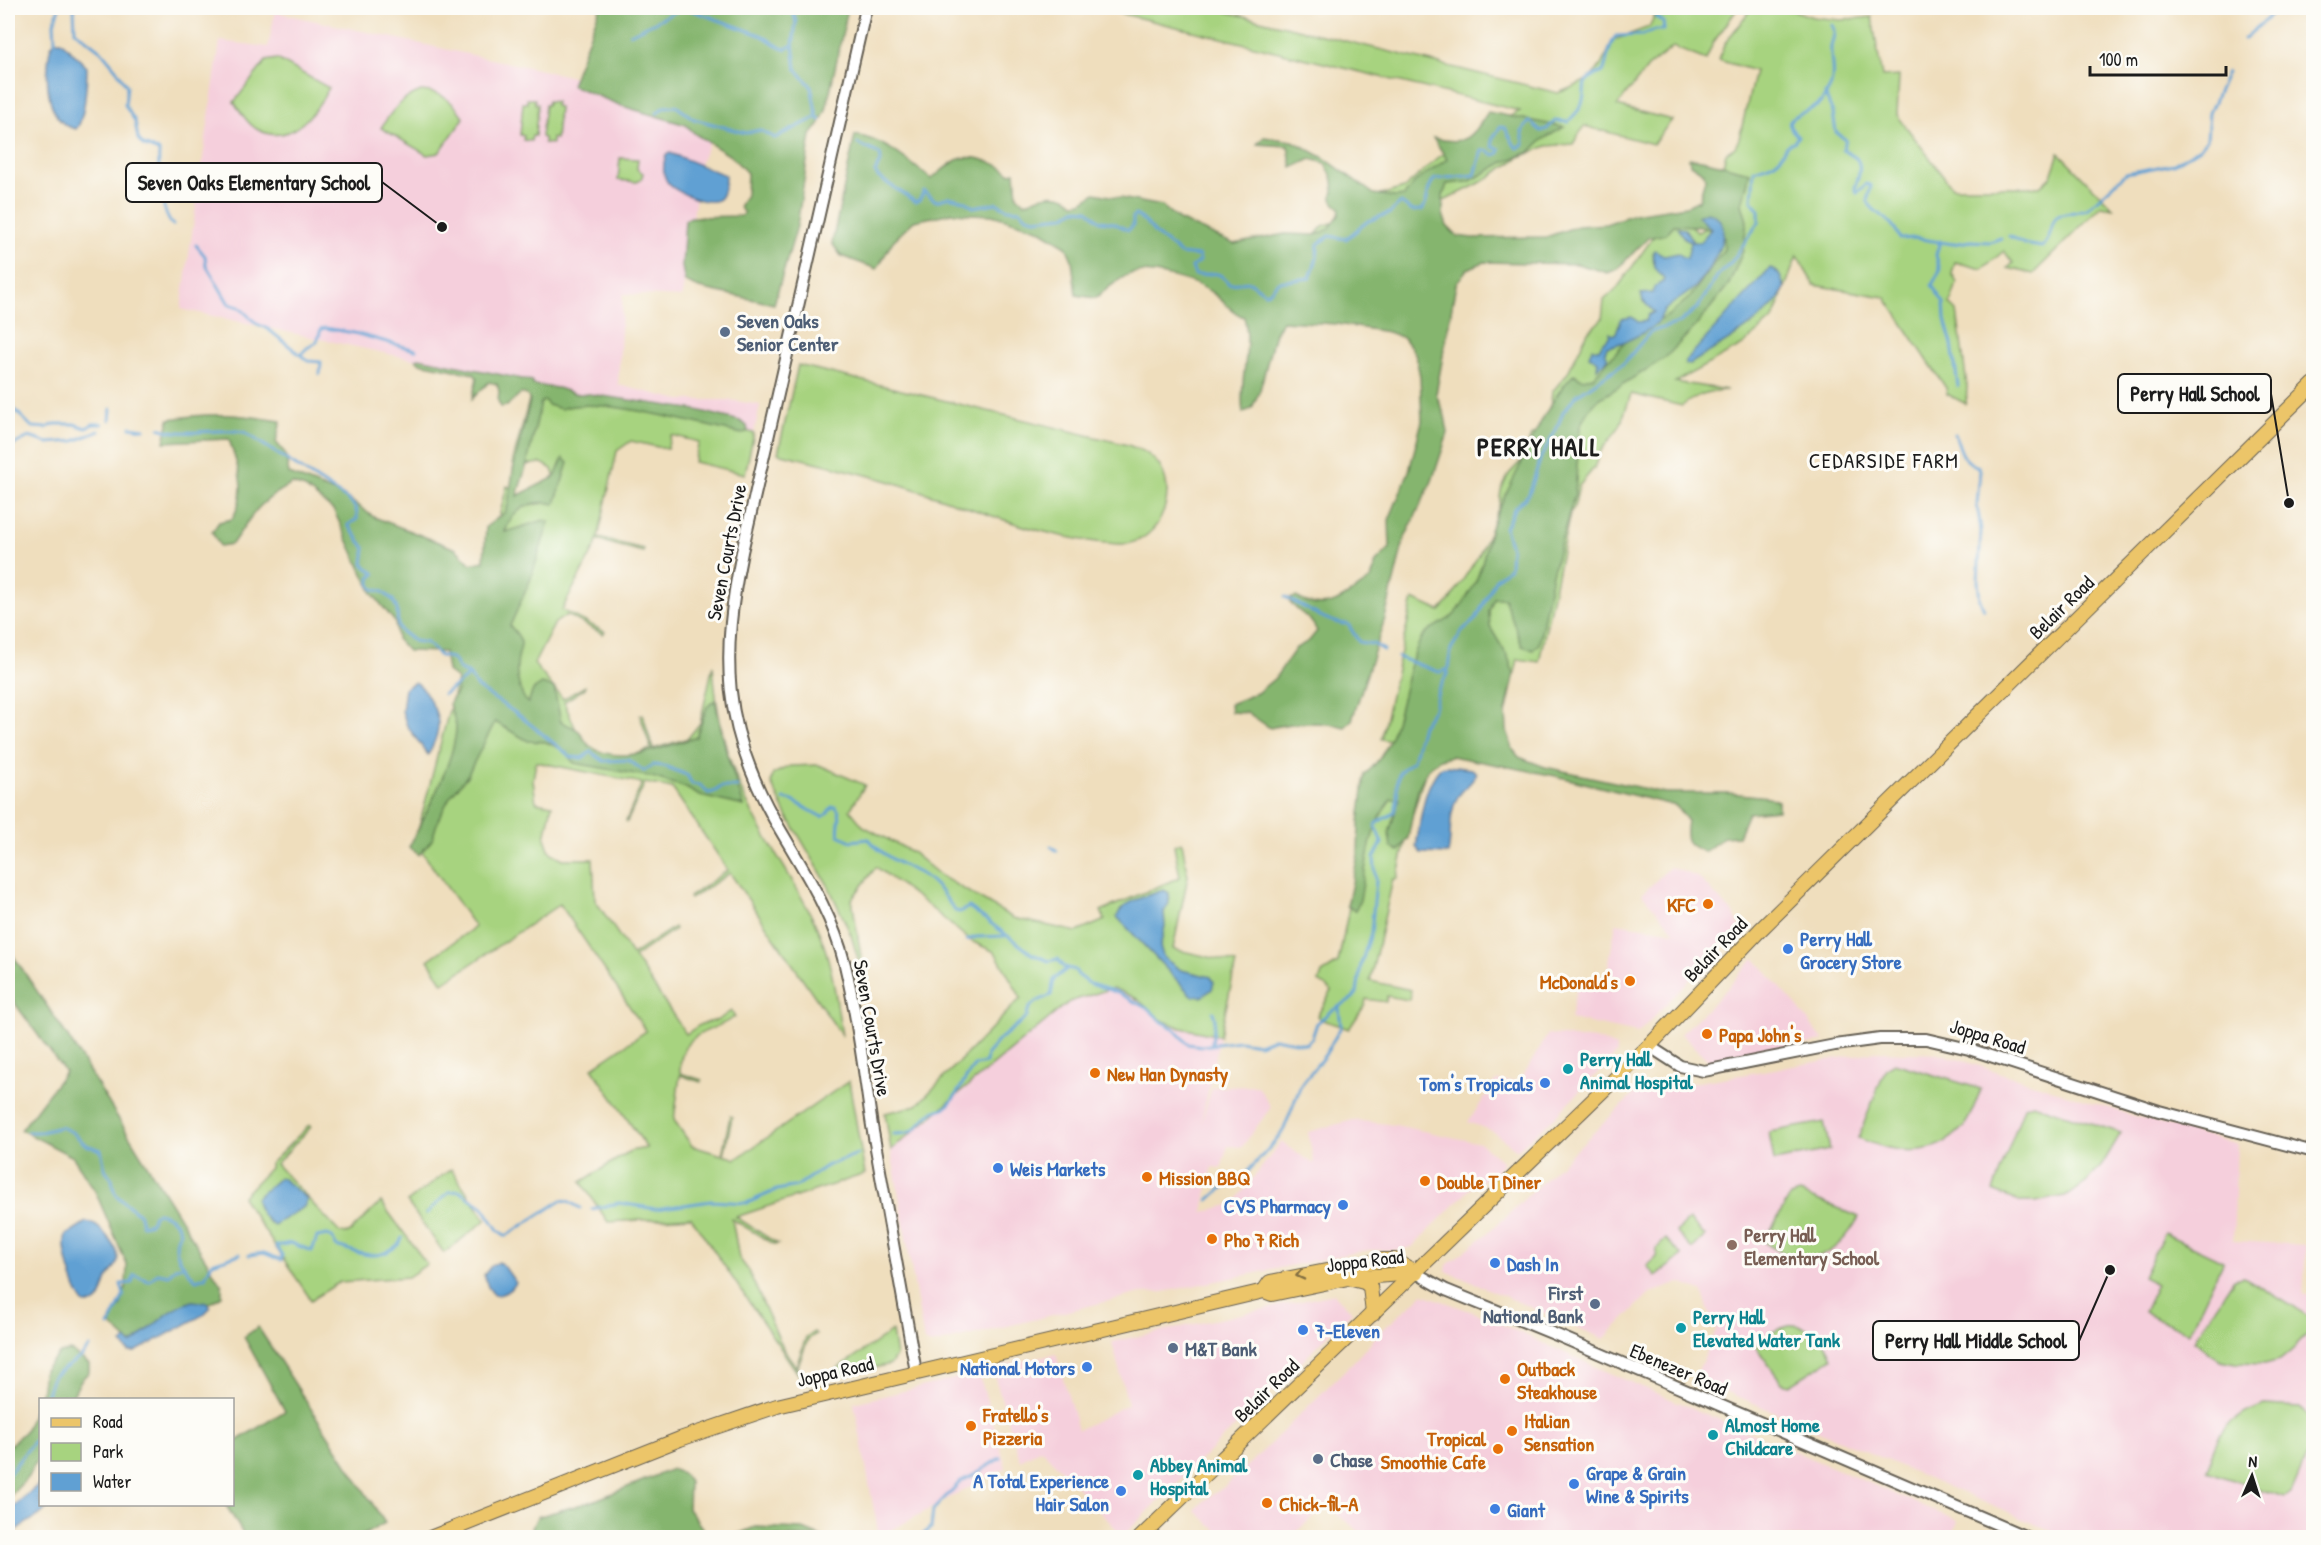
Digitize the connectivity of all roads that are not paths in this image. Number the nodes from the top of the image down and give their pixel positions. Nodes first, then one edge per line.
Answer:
1 (866, 8) edge
2 (2313, 384) edge
3 (1649, 1046) junction
4 (2313, 1152) edge
5 (1416, 1273) junction
6 (1348, 1278) junction
7 (1264, 1291) junction
8 (1373, 1314) junction
9 (916, 1372) junction
10 (430, 1538) edge
11 (1140, 1538) edge
12 (2029, 1538) edge

1 - 9 street, Seven Courts Drive
2 - 3 main road, Belair Road
3 - 4 street, Joppa Road
3 - 5 main road, Belair Road
5 - 6 main road, Joppa Road
5 -> 7 main road, Joppa Road
5 - 8 main road, Belair Road
5 - 12 street, Ebenezer Road
6 - 7 main road, Joppa Road
6 - 8 main road
7 - 9 main road, Joppa Road
8 - 11 main road, Belair Road
9 - 10 main road, Joppa Road

